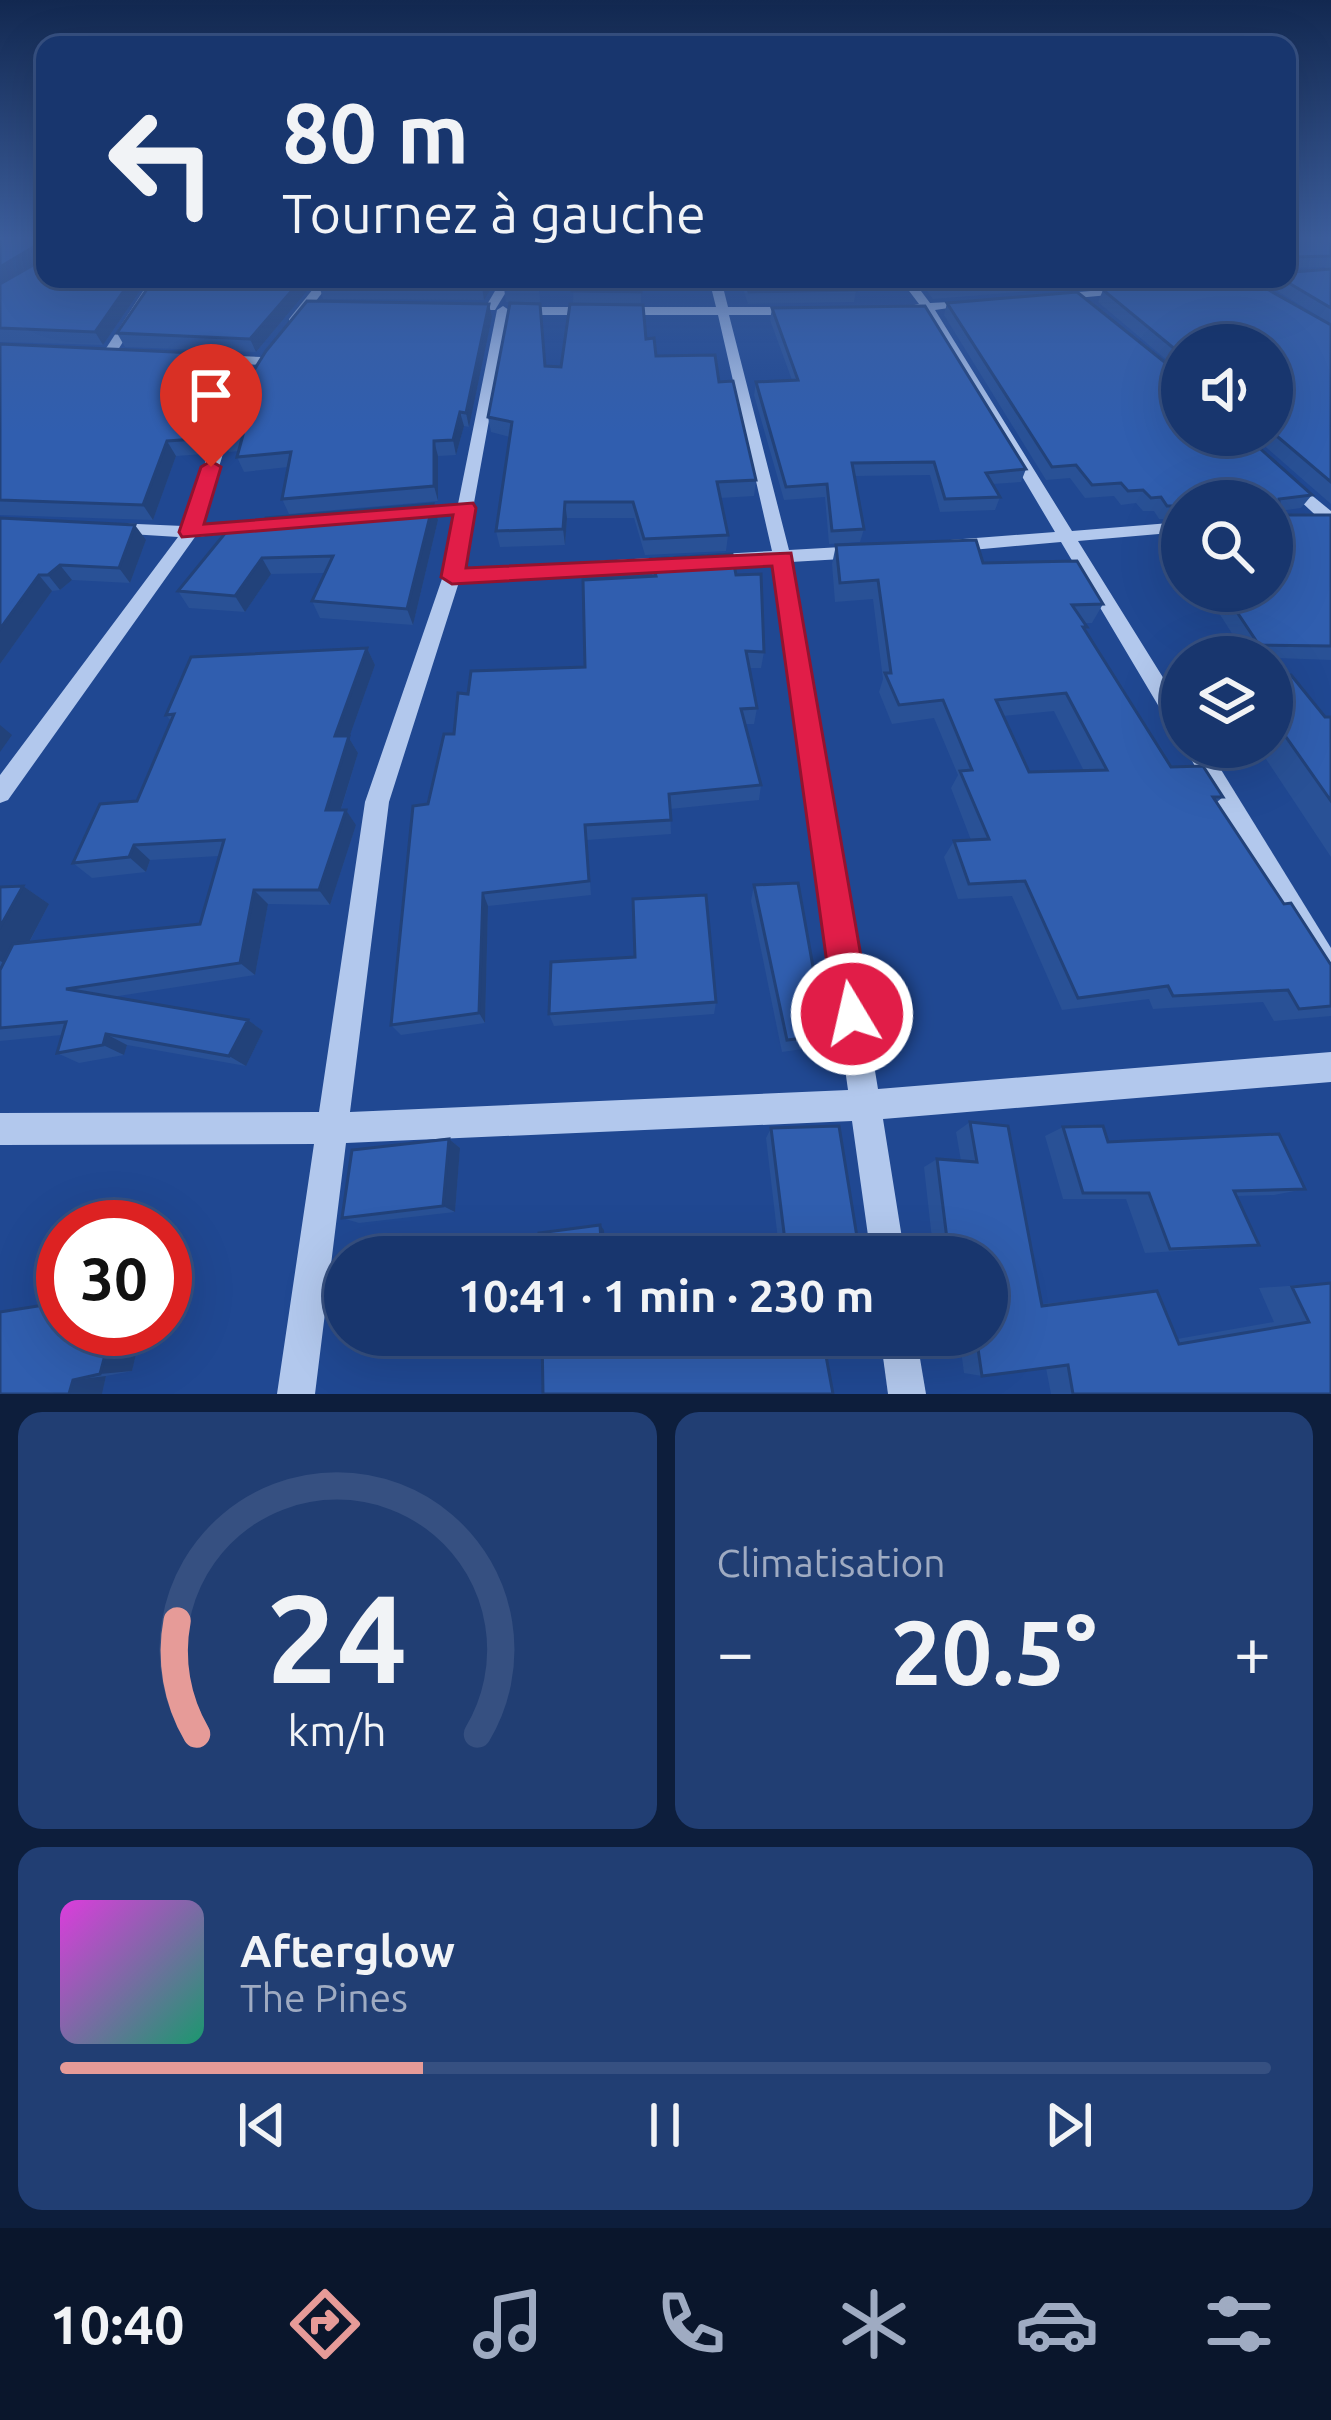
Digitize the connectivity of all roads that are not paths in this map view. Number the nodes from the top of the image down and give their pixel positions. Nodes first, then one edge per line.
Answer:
1 (142, 302) edge
2 (308, 302) edge
3 (500, 302) edge
4 (721, 302) edge
5 (923, 302) edge
6 (993, 302) edge
7 (1087, 302) edge
8 (305, 306) junction
9 (329, 306) edge
10 (468, 308) edge
11 (928, 308) junction
12 (497, 309) junction
13 (882, 309) edge
14 (1096, 310) edge
15 (814, 311) edge
16 (723, 313) junction
17 (89, 352) edge
18 (109, 353) junction
19 (130, 354) edge
20 (192, 357) edge
21 (262, 361) junction
22 (1267, 462) edge
23 (466, 508) junction
24 (397, 514) edge
25 (1330, 517) edge
26 (1293, 519) edge
27 (282, 524) edge
28 (95, 527) edge
29 (1161, 529) edge
30 (190, 532) junction
31 (1069, 537) junction
32 (926, 548) edge
33 (878, 551) edge
34 (782, 558) junction
35 (452, 577) junction
36 (1161, 690) edge
37 (1208, 768) edge
38 (0, 793) edge
39 (1331, 974) edge
40 (1331, 1067) edge
41 (866, 1105) junction
42 (333, 1128) junction
43 (0, 1130) edge
44 (884, 1236) edge
45 (901, 1356) edge
46 (296, 1394) edge
47 (907, 1394) edge

1 - 18 street
2 - 8 street
3 - 12 street
4 - 16 street
5 - 11 street
6 - 11 street
7 - 14 street
8 - 9 street
8 - 21 street
10 - 12 street
11 - 13 street
11 - 31 street
12 - 16 street
12 - 23 street
15 - 16 street
16 - 34 street
17 - 18 street
18 - 19 street
20 - 21 street
21 - 30 street
22 - 25 street
23 - 24 street
23 - 35 street
25 - 26 street
27 - 30 street
28 - 30 street
29 - 31 street
30 - 38 street
31 - 32 street
31 - 36 street
33 - 34 street
34 - 35 street
34 - 41 street
35 - 42 street
37 - 39 street
40 - 41 street
41 - 42 street
41 - 44 street
42 - 43 street
42 - 46 street
45 - 47 street

